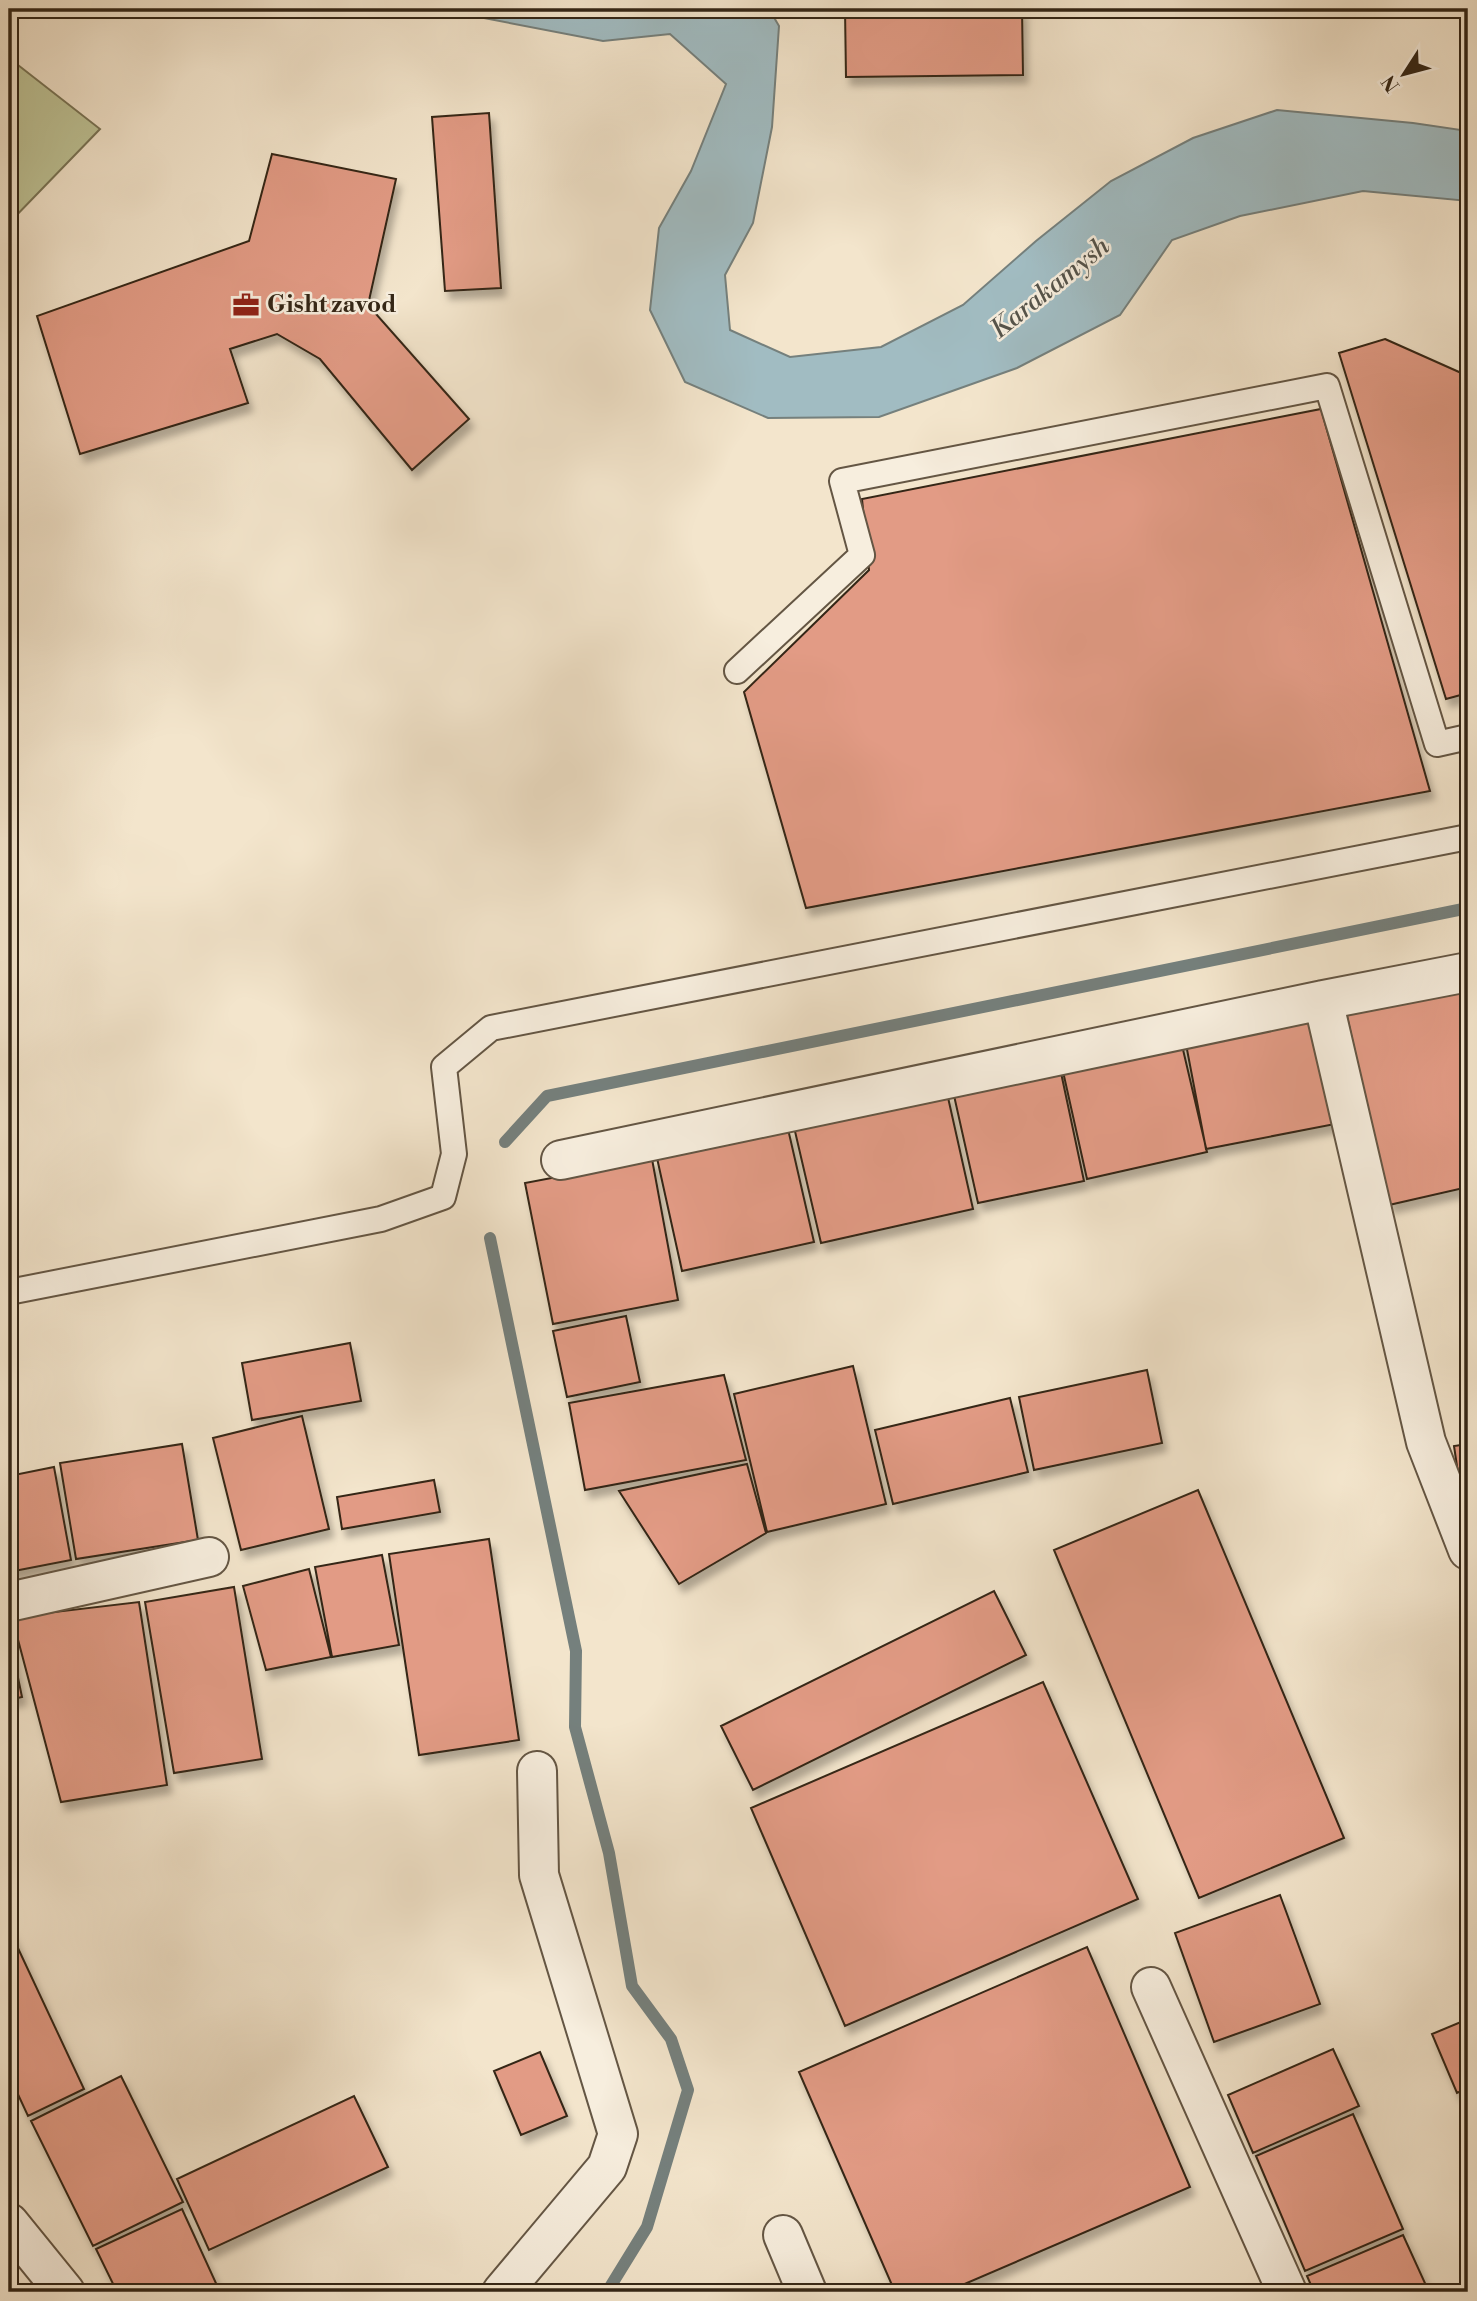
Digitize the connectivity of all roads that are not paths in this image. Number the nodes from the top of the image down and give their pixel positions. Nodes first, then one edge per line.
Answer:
1 (737, 671) dead end
2 (1468, 737) edge
3 (1468, 837) edge
4 (1468, 972) edge
5 (1323, 1000) junction
6 (561, 1160) dead end
7 (9, 1292) edge
8 (1468, 1550) edge
9 (209, 1557) dead end
10 (9, 1602) edge
11 (537, 1771) dead end
12 (1151, 1987) dead end
13 (9, 2223) edge
14 (783, 2235) dead end
15 (65, 2292) edge
16 (502, 2292) edge
17 (807, 2292) edge
18 (1287, 2292) edge

1 - 2 lane
3 - 7 lane
4 - 5 street
5 - 6 street
5 - 8 street
9 - 10 street
11 - 16 street
12 - 18 street
13 - 15 street
14 - 17 street

